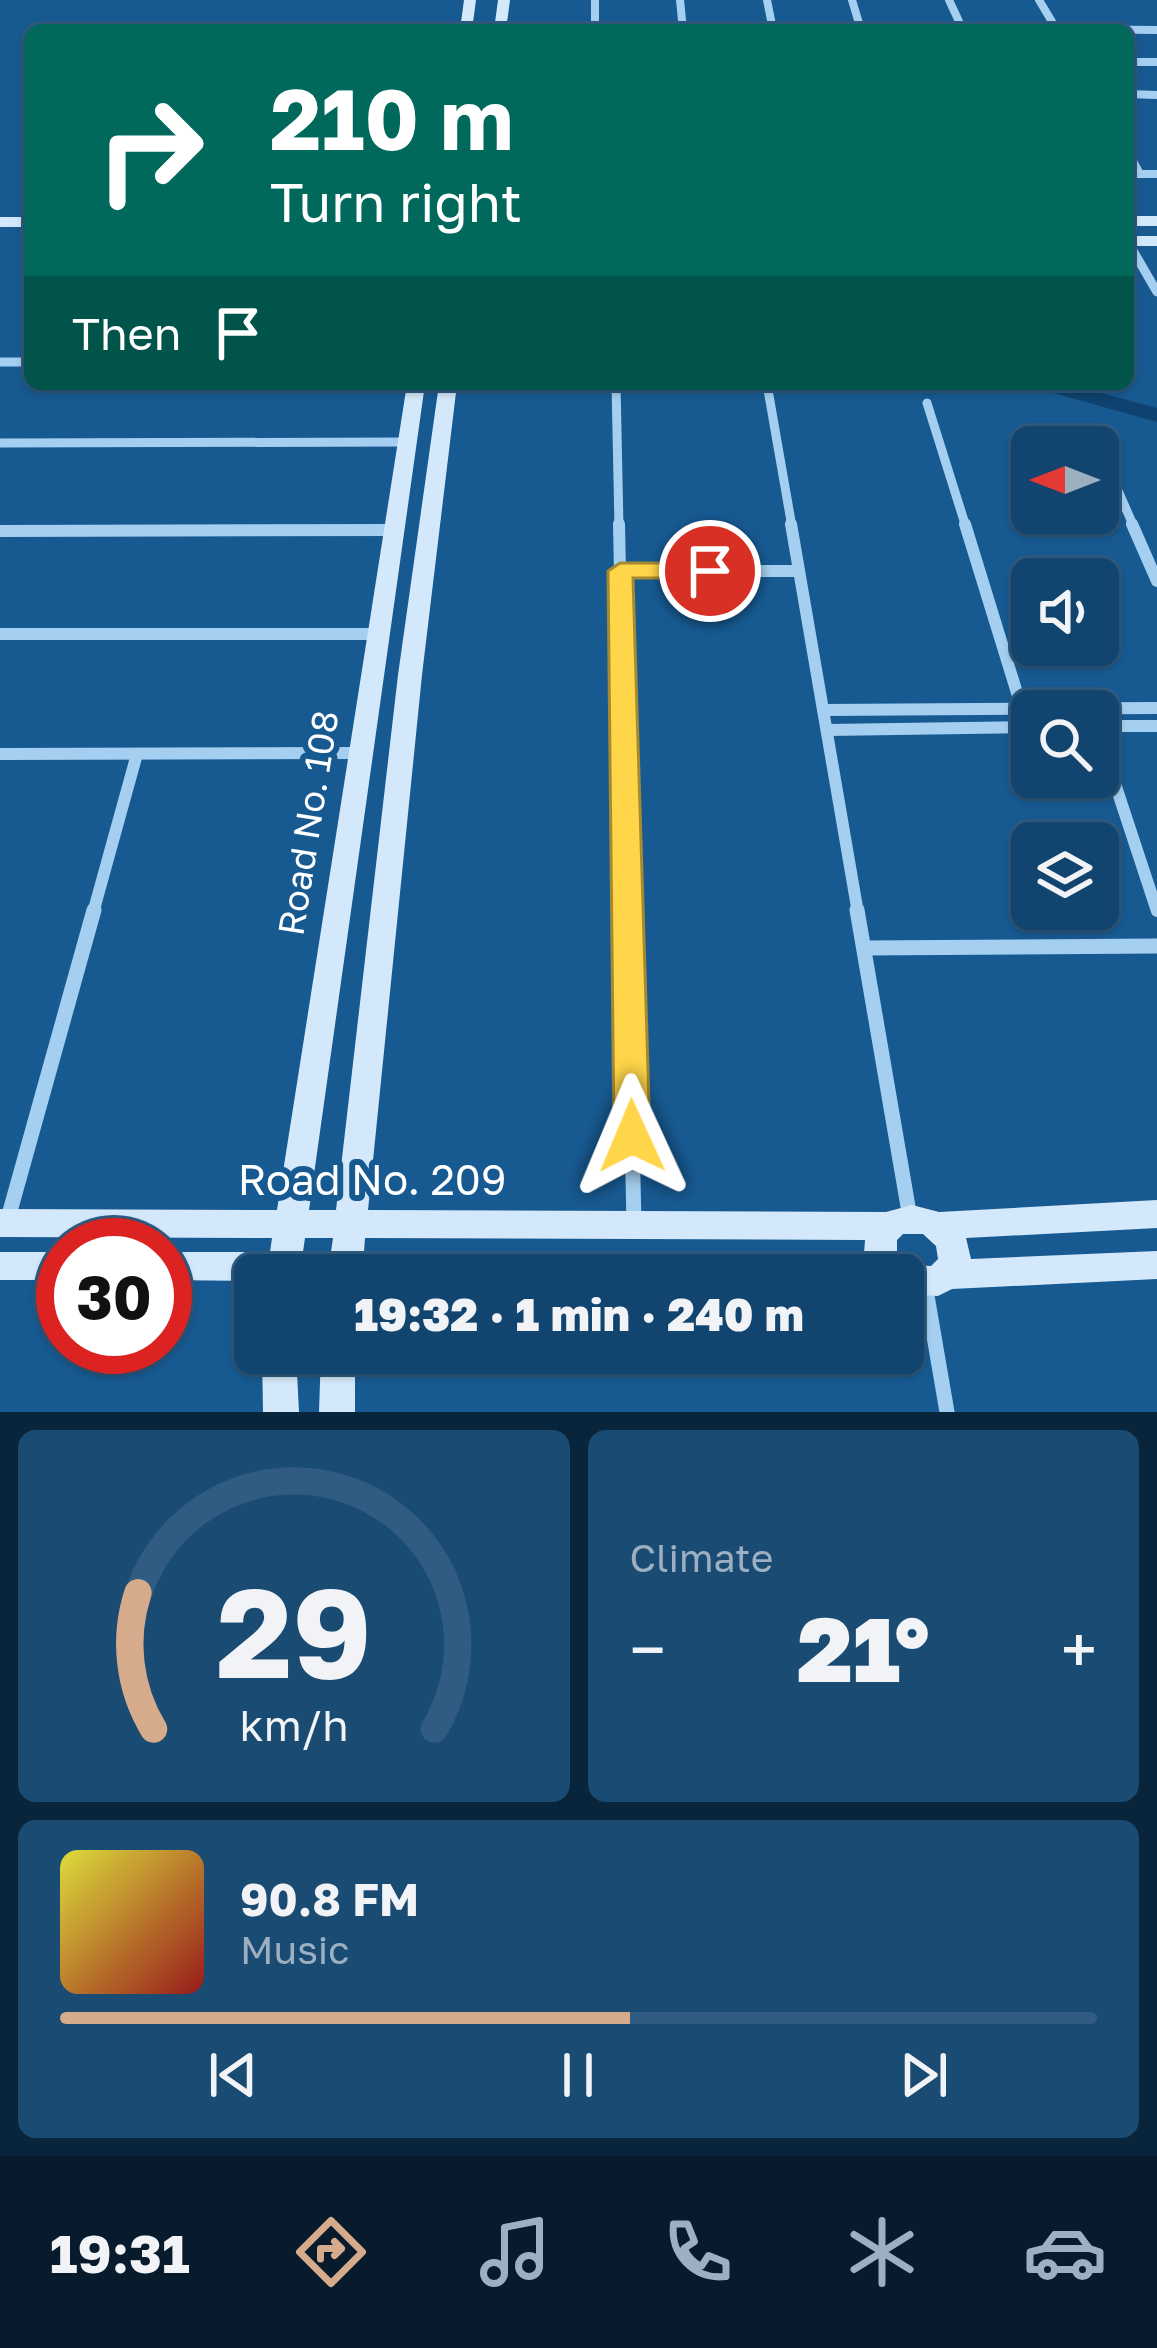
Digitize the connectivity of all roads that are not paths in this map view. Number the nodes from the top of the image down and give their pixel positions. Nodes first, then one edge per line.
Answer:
1 (1134, 163) edge
2 (1134, 174) edge
3 (1140, 174) junction
4 (1157, 174) edge
5 (0, 222) edge
6 (20, 230) edge
7 (1134, 252) edge
8 (1157, 292) edge
9 (415, 390) edge
10 (447, 390) edge
11 (616, 390) edge
12 (768, 390) edge
13 (927, 403) dead end
14 (408, 442) junction
15 (0, 443) edge
16 (1119, 494) edge
17 (394, 530) junction
18 (0, 531) edge
19 (620, 571) junction
20 (799, 571) junction
21 (1157, 581) edge
22 (0, 634) edge
23 (379, 634) junction
24 (1016, 690) edge
25 (1119, 708) edge
26 (1157, 708) edge
27 (1011, 709) edge
28 (824, 710) junction
29 (1157, 726) edge
30 (1011, 727) edge
31 (1119, 728) edge
32 (826, 730) junction
33 (360, 753) junction
34 (0, 754) edge
35 (137, 754) junction
36 (1119, 794) edge
37 (1157, 911) edge
38 (1157, 946) edge
39 (864, 948) junction
40 (1157, 1214) edge
41 (3, 1223) edge
42 (912, 1223) junction
43 (290, 1224) junction
44 (352, 1225) junction
45 (634, 1226) junction
46 (285, 1254) edge
47 (348, 1254) edge
48 (888, 1254) edge
49 (1157, 1265) edge
50 (0, 1266) edge
51 (36, 1266) edge
52 (192, 1267) edge
53 (234, 1268) edge
54 (924, 1270) edge
55 (924, 1275) edge
56 (924, 1323) edge
57 (280, 1374) edge
58 (338, 1374) edge
59 (281, 1412) edge
60 (337, 1412) edge
61 (947, 1412) edge

1 - 3 street
2 - 3 street
3 - 4 street
5 - 6 street
7 - 8 street
9 - 14 street, Road No. 108
10 - 44 street
11 - 19 street
12 - 20 street
13 - 24 street
14 - 15 street
14 - 17 street, Road No. 108
16 - 21 street
17 - 18 street
17 - 23 street, Road No. 108
19 - 20 street
19 - 45 street
20 - 28 street
22 - 23 street
23 - 33 street, Road No. 108
25 - 26 street
27 - 28 street
28 - 32 street
29 - 31 street
30 - 32 street
32 - 39 street
33 - 35 street
33 - 43 street, Road No. 108
34 - 35 street
35 - 41 street
36 - 37 street
38 - 39 street
39 - 42 street
40 - 42 street, Road No. 209
41 - 43 street, Road No. 209
42 - 45 street, Road No. 209
42 - 48 street
42 - 54 street
43 - 44 street, Road No. 209
43 - 46 street, Road No. 108
44 - 45 street, Road No. 209
44 - 47 street
49 - 55 street
50 - 51 street
52 - 53 street
56 - 61 street
57 - 59 street
58 - 60 street

